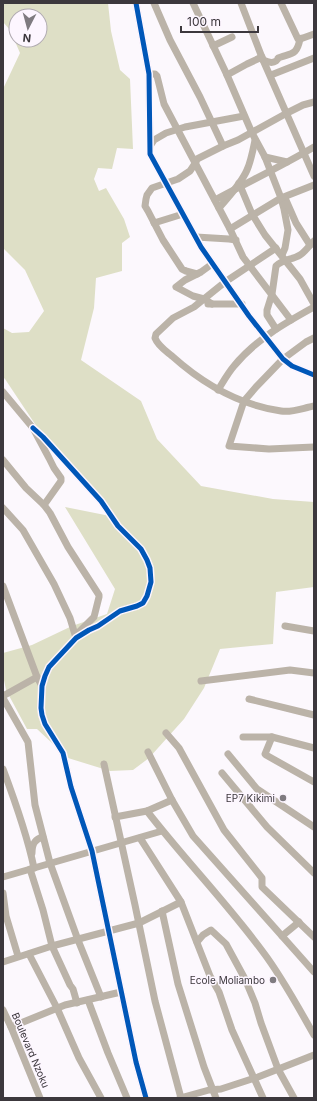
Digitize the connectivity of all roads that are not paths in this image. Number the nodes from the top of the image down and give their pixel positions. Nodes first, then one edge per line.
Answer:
1 (136, 3) edge
2 (154, 3) edge
3 (193, 3) edge
4 (241, 3) edge
5 (281, 3) edge
6 (314, 34) edge
7 (232, 37) dead end
8 (300, 39) junction
9 (213, 46) junction
10 (314, 58) edge
11 (263, 59) junction
12 (149, 74) junction
13 (227, 75) junction
14 (271, 75) junction
15 (314, 102) edge
16 (303, 105) junction
17 (314, 108) edge
18 (287, 113) junction
19 (244, 116) junction
20 (212, 122) junction
21 (178, 129) junction
22 (252, 133) junction
23 (255, 140) junction
24 (150, 146) junction
25 (223, 146) junction
26 (314, 147) edge
27 (304, 153) junction
28 (265, 157) junction
29 (195, 161) junction
30 (287, 162) junction
31 (270, 171) junction
32 (314, 176) edge
33 (166, 183) junction
34 (314, 185) edge
35 (238, 186) junction
36 (282, 197) junction
37 (215, 200) junction
38 (220, 208) junction
39 (183, 214) junction
40 (252, 214) junction
41 (154, 223) junction
42 (230, 229) junction
43 (196, 237) junction
44 (236, 240) junction
45 (312, 243) edge
46 (276, 248) junction
47 (284, 258) junction
48 (212, 264) junction
49 (250, 266) junction
50 (197, 274) junction
51 (225, 282) junction
52 (272, 294) junction
53 (204, 299) junction
54 (212, 304) junction
55 (242, 304) junction
56 (314, 306) edge
57 (194, 307) junction
58 (291, 320) junction
59 (276, 330) junction
60 (266, 337) junction
61 (314, 338) edge
62 (276, 349) junction
63 (283, 359) junction
64 (275, 367) junction
65 (314, 375) edge
66 (218, 390) junction
67 (3, 392) edge
68 (244, 401) junction
69 (313, 408) edge
70 (33, 428) junction
71 (314, 447) edge
72 (3, 460) edge
73 (44, 505) junction
74 (3, 508) edge
75 (3, 586) edge
76 (285, 626) dead end
77 (314, 631) edge
78 (76, 636) junction
79 (314, 673) edge
80 (37, 677) junction
81 (201, 681) dead end
82 (42, 686) junction
83 (3, 697) edge
84 (249, 699) dead end
85 (314, 716) edge
86 (166, 733) dead end
87 (243, 737) dead end
88 (272, 738) junction
89 (314, 748) edge
90 (148, 752) dead end
91 (228, 754) dead end
92 (104, 764) dead end
93 (3, 769) edge
94 (222, 773) dead end
95 (314, 782) edge
96 (172, 800) junction
97 (147, 811) junction
98 (115, 817) junction
99 (314, 827) edge
100 (162, 831) junction
101 (43, 837) junction
102 (140, 838) junction
103 (121, 843) junction
104 (92, 852) junction
105 (32, 856) junction
106 (50, 864) junction
107 (32, 868) junction
108 (314, 873) edge
109 (3, 877) edge
110 (3, 893) edge
111 (181, 902) junction
112 (162, 912) junction
113 (299, 922) junction
114 (139, 923) junction
115 (108, 931) junction
116 (282, 936) junction
117 (314, 937) edge
118 (78, 940) junction
119 (197, 942) junction
120 (52, 946) junction
121 (29, 954) junction
122 (18, 956) junction
123 (3, 962) edge
124 (314, 972) edge
125 (121, 992) junction
126 (101, 997) junction
127 (88, 1000) junction
128 (77, 1003) junction
129 (57, 1008) junction
130 (3, 1010) edge
131 (11, 1027) junction
132 (314, 1035) edge
133 (314, 1057) edge
134 (278, 1069) junction
135 (255, 1078) junction
136 (213, 1090) junction
137 (40, 1098) edge
138 (101, 1098) edge
139 (127, 1098) edge
140 (146, 1098) edge
141 (181, 1098) edge
142 (216, 1098) edge
143 (263, 1098) edge
144 (294, 1098) edge

1 - 12 street
2 - 20 street
3 - 9 street
4 - 11 street
5 - 8 street
6 - 8 street
7 - 9 street
8 - 11 street
9 - 13 street
10 - 14 street
11 - 13 street
11 - 14 street
12 - 21 street
12 - 24 street
13 - 19 street
14 - 18 street
15 - 16 street
16 - 17 street
16 - 18 street
18 - 22 street
18 - 27 street
19 - 20 street
19 - 22 street
20 - 21 street
20 - 25 street
21 - 24 street
21 - 29 street
22 - 23 street
22 - 25 street
23 - 28 street
23 - 35 street
24 - 33 street
25 - 29 street
26 - 27 street
27 - 30 street
27 - 32 street
28 - 30 street
28 - 31 street
29 - 33 street
29 - 37 street
30 - 31 street
31 - 35 street
31 - 36 street
33 - 39 street
33 - 41 street
34 - 36 street
35 - 37 street
35 - 38 street
35 - 40 street
36 - 40 street
36 - 45 street
36 - 47 street
37 - 38 street
38 - 42 street
39 - 41 street
39 - 43 street
40 - 42 street
40 - 46 street
41 - 50 street
42 - 44 street
43 - 44 street
43 - 48 street
44 - 49 street
45 - 47 street
46 - 47 street
46 - 49 street
47 - 52 street
47 - 56 street
48 - 50 street
48 - 51 street
49 - 51 street
49 - 52 street
50 - 53 street
51 - 53 street
51 - 55 street
52 - 58 street
52 - 59 street
53 - 54 street
53 - 57 street
54 - 55 street
54 - 57 street
55 - 60 street
56 - 58 street
57 - 66 street
58 - 59 street
59 - 60 street
60 - 62 street
60 - 66 street
61 - 63 street
62 - 63 street
62 - 64 street
63 - 64 street
63 - 65 street
64 - 68 street
66 - 68 street
67 - 70 street
68 - 69 street
68 - 71 street
70 - 73 street
70 - 78 street
72 - 73 street
73 - 78 street
74 - 78 street
75 - 80 street
76 - 77 street
78 - 82 street
79 - 81 street
80 - 82 street
80 - 83 street
82 - 104 street
83 - 101 street
84 - 85 street
86 - 113 street
87 - 88 street
88 - 89 street
88 - 95 street
90 - 96 street
91 - 99 street
92 - 98 street
93 - 105 street
94 - 108 street
96 - 97 street
96 - 116 street
97 - 98 street
97 - 100 street
98 - 103 street
100 - 102 street
100 - 132 street
101 - 105 street
101 - 106 street
102 - 103 street
102 - 111 street
103 - 104 street
103 - 114 street
104 - 106 street
104 - 115 street
105 - 107 street
106 - 107 street
106 - 118 street
107 - 109 street
107 - 120 street
110 - 122 street
111 - 112 street
111 - 119 street
112 - 114 street
112 - 136 street
113 - 116 street
113 - 117 street
114 - 115 street
114 - 141 street
115 - 118 street
115 - 125 street
116 - 124 street
118 - 120 street
118 - 126 street
119 - 134 street
119 - 135 street
120 - 121 street
120 - 128 street
121 - 122 street
121 - 129 street
122 - 123 street
125 - 126 street
125 - 140 street
126 - 127 street
127 - 128 street
127 - 139 street
128 - 129 street
129 - 131 street
129 - 138 street
130 - 131 street, Boulevard Nzoku
131 - 137 street, Boulevard Nzoku
133 - 134 street
134 - 135 street
134 - 144 street
135 - 136 street
135 - 143 street
136 - 141 street
136 - 142 street

